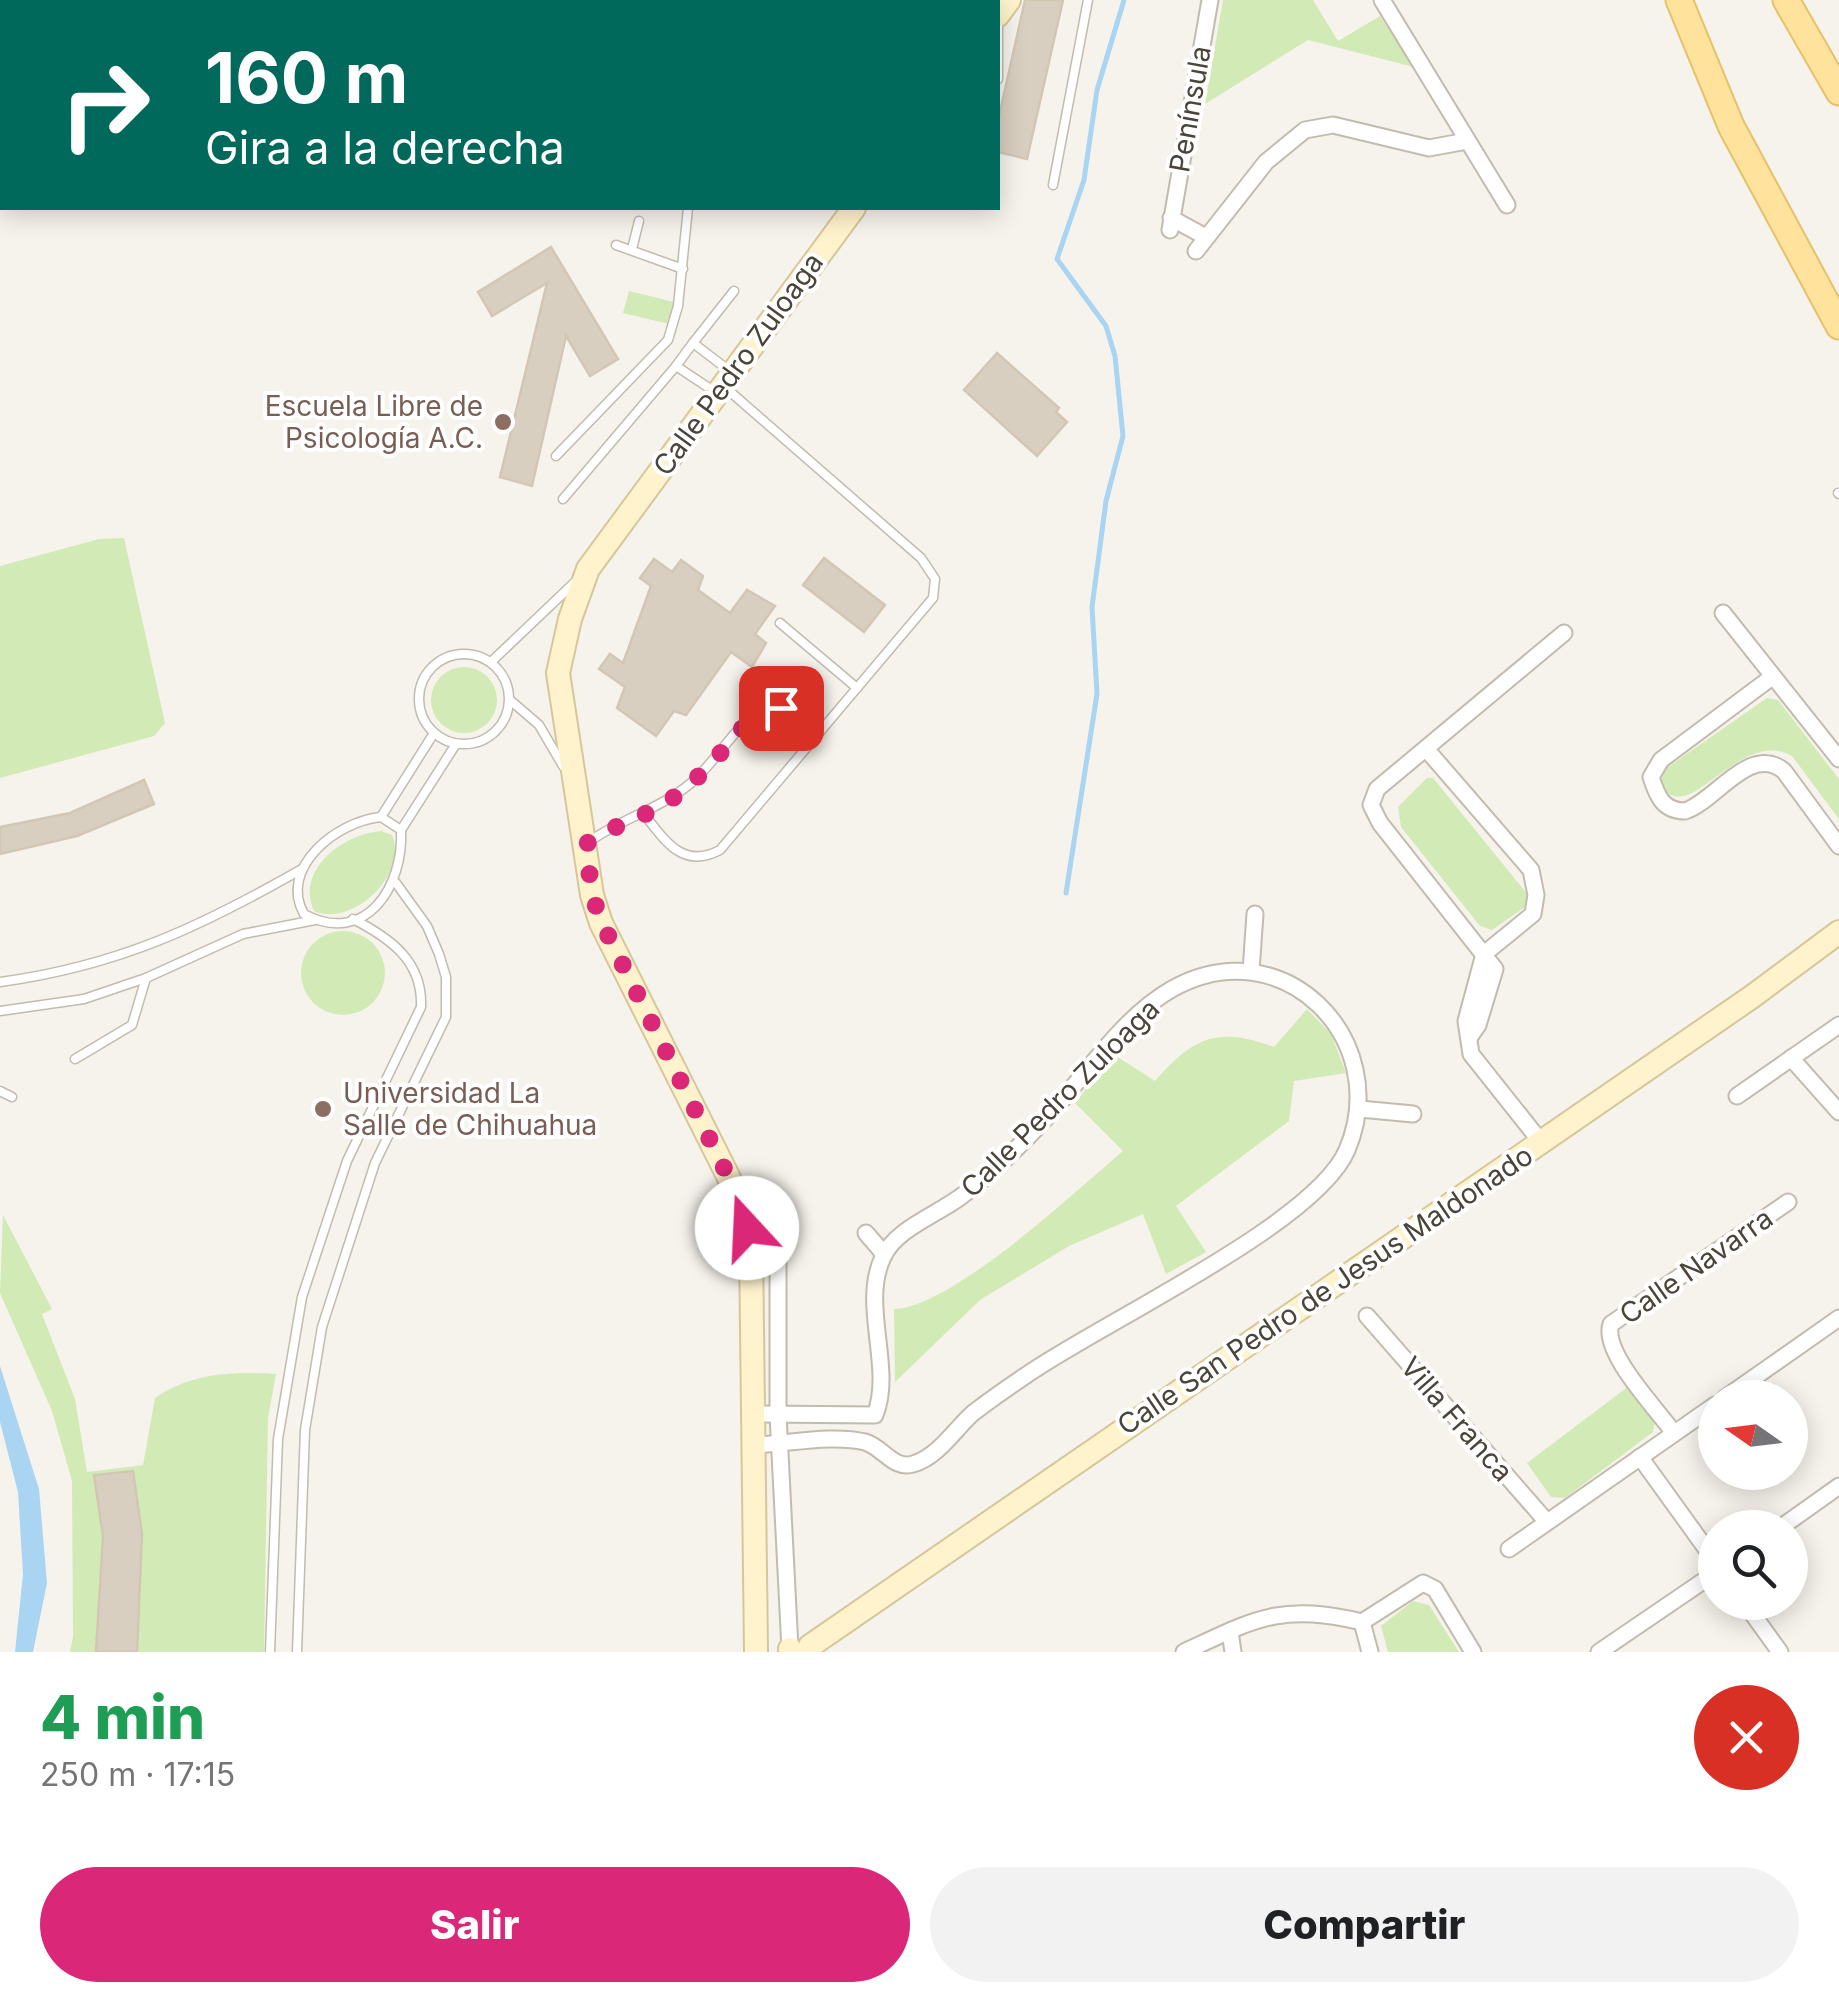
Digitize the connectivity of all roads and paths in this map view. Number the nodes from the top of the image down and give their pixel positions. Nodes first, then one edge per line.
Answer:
1 (1088, 0) edge
2 (1210, 0) edge
3 (1382, 0) edge
4 (1679, 0) edge
5 (1786, 0) edge
6 (1839, 92) edge
7 (1467, 141) junction
8 (1053, 185) dead end
9 (1508, 205) dead end
10 (688, 210) edge
11 (853, 210) edge
12 (639, 221) dead end
13 (616, 244) dead end
14 (632, 249) junction
15 (683, 269) junction
16 (734, 291) dead end
17 (1839, 326) edge
18 (668, 340) junction
19 (693, 343) junction
20 (685, 354) junction
21 (676, 366) junction
22 (723, 383) junction
23 (556, 456) dead end
24 (562, 499) dead end
25 (588, 569) junction
26 (1723, 613) dead end
27 (780, 623) dead end
28 (1564, 634) dead end
29 (492, 662) junction
30 (1772, 677) junction
31 (857, 688) junction
32 (510, 700) junction
33 (434, 733) junction
34 (816, 734) junction
35 (456, 744) junction
36 (1427, 750) junction
37 (1839, 759) edge
38 (580, 796) junction
39 (644, 813) junction
40 (381, 817) junction
41 (401, 830) junction
42 (586, 844) junction
43 (1839, 846) edge
44 (302, 869) junction
45 (396, 883) junction
46 (1255, 914) dead end
47 (353, 919) junction
48 (314, 920) junction
49 (1839, 932) edge
50 (1484, 954) junction
51 (1250, 971) junction
52 (146, 978) junction
53 (0, 982) edge
54 (0, 1011) edge
55 (1839, 1025) edge
56 (1791, 1058) junction
57 (75, 1060) dead end
58 (0, 1091) edge
59 (1737, 1096) dead end
60 (12, 1097) dead end
61 (1360, 1109) junction
62 (1839, 1112) edge
63 (1412, 1114) dead end
64 (1541, 1142) junction
65 (1788, 1202) dead end
66 (866, 1234) dead end
67 (884, 1254) junction
68 (778, 1261) dead end
69 (1367, 1316) dead end
70 (1839, 1318) edge
71 (1751, 1380) edge
72 (766, 1414) junction
73 (1698, 1417) edge
74 (1674, 1433) junction
75 (780, 1444) junction
76 (754, 1445) junction
77 (1640, 1457) junction
78 (1839, 1486) edge
79 (1805, 1510) edge
80 (1547, 1522) junction
81 (1698, 1538) edge
82 (1508, 1549) dead end
83 (1698, 1585) edge
84 (1757, 1620) edge
85 (1362, 1622) junction
86 (1230, 1631) junction
87 (796, 1650) edge
88 (270, 1652) edge
89 (296, 1652) edge
90 (756, 1652) edge
91 (1184, 1652) edge
92 (1233, 1652) edge
93 (1370, 1652) edge
94 (1473, 1652) edge
95 (1599, 1652) edge
96 (1780, 1652) edge

1 - 8 lane
2 - 7 street, Península
3 - 7 street
4 - 17 main road
5 - 6 main road
7 - 9 street
10 - 15 lane
11 - 22 street, Calle Pedro Zuloaga
12 - 14 lane
13 - 14 lane
14 - 15 lane
15 - 18 lane
16 - 19 lane
18 - 20 lane
18 - 23 lane
19 - 20 lane
19 - 22 lane
20 - 21 lane
21 - 22 lane
21 - 24 lane
22 - 25 street, Calle Pedro Zuloaga
22 - 31 lane
25 - 29 lane, Calle Pedro Zuloaga
25 - 38 street, Calle Pedro Zuloaga
26 - 30 street
27 - 31 lane
28 - 36 street
29 - 32 lane
29 - 33 lane
30 - 37 street
30 - 43 street
31 - 34 lane
32 - 35 lane
32 - 38 lane
33 - 35 lane
33 - 40 lane
34 - 39 lane
34 - 39 lane
35 - 41 lane
36 - 50 street
36 - 50 street
38 - 42 street, Calle Pedro Zuloaga
39 - 42 lane
40 - 41 lane
40 - 44 lane
41 - 45 lane
42 - 72 street, Calle Pedro Zuloaga
44 - 48 lane
44 - 53 lane
45 - 47 lane
45 - 89 lane
46 - 51 street
47 - 48 lane
47 - 88 lane
48 - 52 lane
49 - 64 street, Calle San Pedro de Jesus Maldonado
50 - 64 street
51 - 61 street
51 - 67 street, Calle Pedro Zuloaga
52 - 54 lane
52 - 57 lane
55 - 56 street
56 - 59 street
56 - 62 street
58 - 60 lane
61 - 63 street
61 - 75 street
64 - 87 street, Calle San Pedro de Jesus Maldonado
65 - 74 street, Calle Navarra
66 - 67 street
67 - 72 street
68 - 72 street, Calle Pedro Zuloaga
69 - 80 street, Villa Franca
70 - 71 street
72 - 75 street, Calle Pedro Zuloaga
72 - 76 street, Calle Pedro Zuloaga
73 - 74 street
74 - 77 street
75 - 76 street
75 - 87 street, Calle Pedro Zuloaga
76 - 90 street, Calle Pedro Zuloaga
77 - 80 street
77 - 81 street
78 - 79 street
80 - 82 street
83 - 95 street
84 - 96 street
85 - 86 street
85 - 93 street
85 - 94 street
86 - 91 street
86 - 92 street

